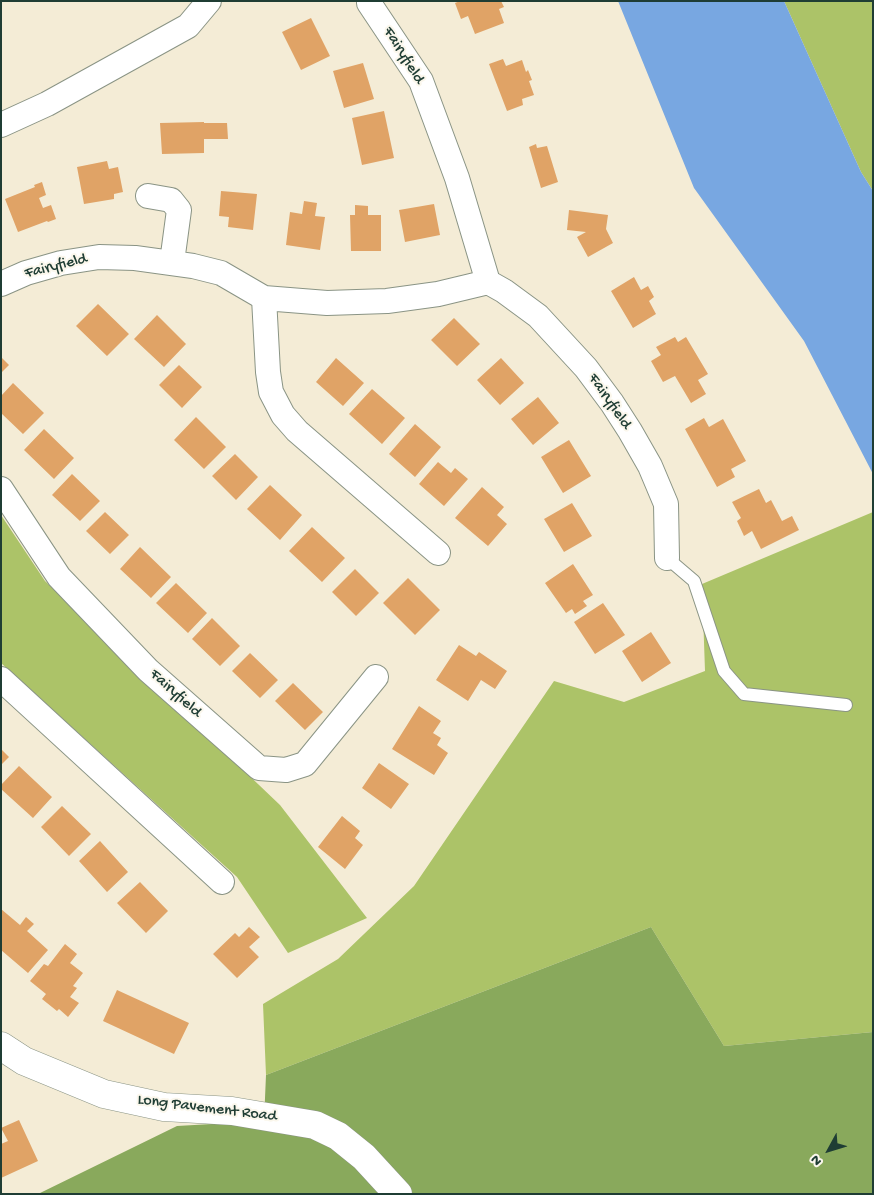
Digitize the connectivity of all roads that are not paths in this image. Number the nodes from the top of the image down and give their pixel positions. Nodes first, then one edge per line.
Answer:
1 (209, 1) edge
2 (369, 2) dead end
3 (1, 125) edge
4 (148, 196) dead end
5 (172, 262) junction
6 (488, 282) junction
7 (1, 284) edge
8 (264, 298) junction
9 (1, 489) edge
10 (438, 553) dead end
11 (667, 558) joint
12 (376, 677) dead end
13 (1, 679) edge
14 (846, 705) dead end
15 (222, 882) dead end
16 (1, 1046) edge
17 (398, 1194) edge

1 - 3 street
2 - 6 street, Fairyfield
4 - 5 street
5 - 7 street, Fairyfield
5 - 8 street, Fairyfield
6 - 8 street, Fairyfield
6 - 11 street, Fairyfield
8 - 10 street
9 - 12 street, Fairyfield
11 - 14 lane
13 - 15 street
16 - 17 main road, Long Pavement Road

